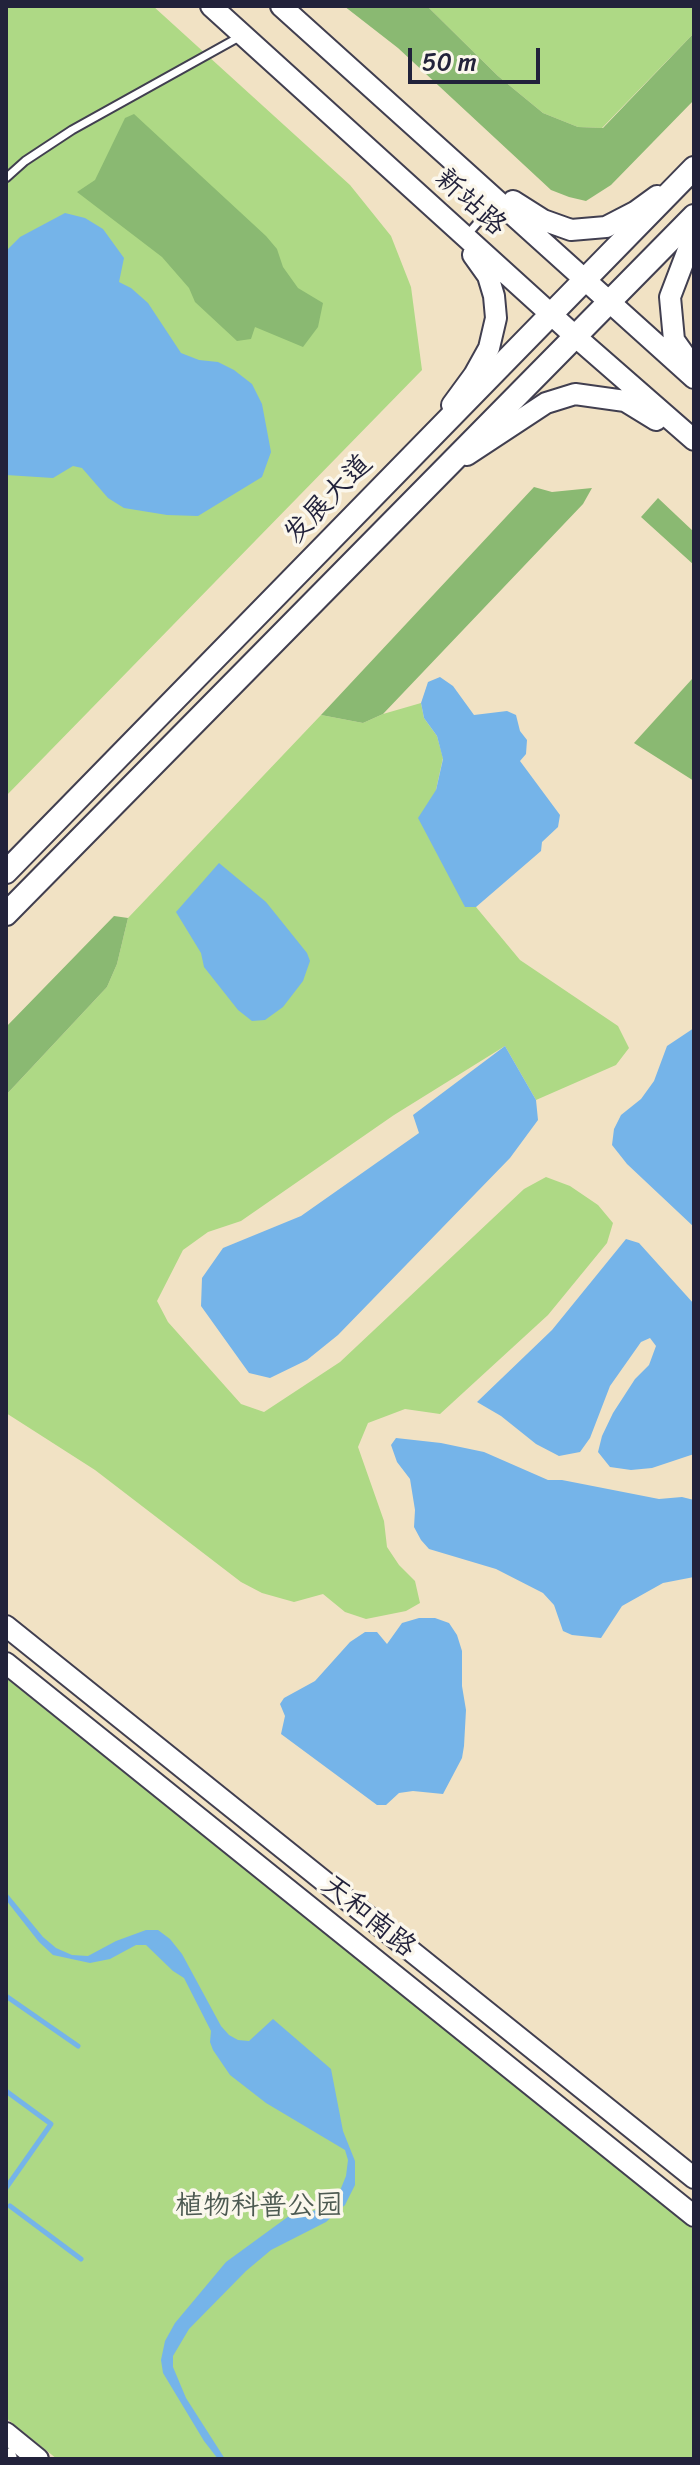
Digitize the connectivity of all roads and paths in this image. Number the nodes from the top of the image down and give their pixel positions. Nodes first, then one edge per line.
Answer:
1 (211, 6) edge
2 (281, 6) edge
3 (243, 35) junction
4 (460, 166) junction
5 (692, 171) edge
6 (6, 178) edge
7 (420, 196) junction
8 (498, 200) junction
9 (694, 216) edge
10 (694, 234) edge
11 (465, 237) junction
12 (586, 279) junction
13 (609, 303) junction
14 (551, 315) junction
15 (576, 337) junction
16 (694, 367) edge
17 (694, 378) edge
18 (693, 440) edge
19 (407, 463) junction
20 (430, 485) junction
21 (6, 872) edge
22 (6, 914) edge
23 (6, 1626) edge
24 (6, 1663) edge
25 (694, 2178) edge
26 (694, 2216) edge
27 (6, 2433) edge
28 (38, 2459) edge

1 - 3 street, 新站路
2 - 4 street, 新站路
3 - 6 lane
3 - 7 street, 新站路
4 - 5 street
4 - 8 street, 新站路
5 - 12 main road, 发展大道
7 - 11 street, 新站路
7 - 19 street
8 - 11 lane
8 - 12 street, 新站路
9 - 13 main road
10 - 16 street
11 - 14 street, 新站路
12 - 13 street, 新站路
12 - 14 main road, 发展大道
13 - 15 main road
13 - 17 street, 新站路
14 - 15 street, 新站路
14 - 19 main road, 发展大道
15 - 18 street, 新站路
15 - 20 main road
18 - 20 street
19 - 21 main road, 发展大道
20 - 22 main road
23 - 25 street, 天和南路
24 - 26 street, 天和南路
27 - 28 street

